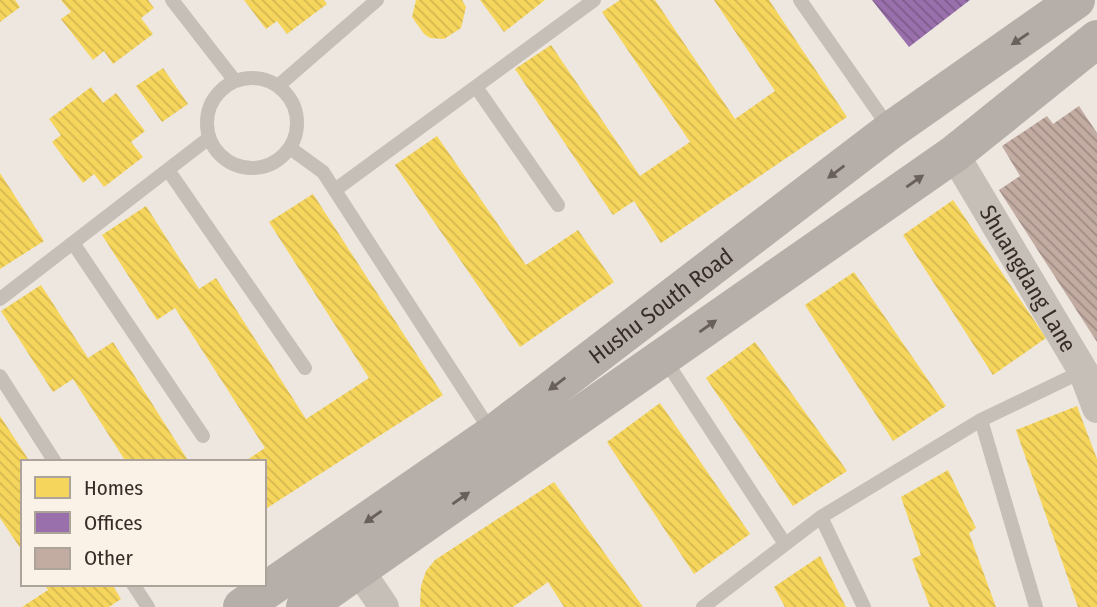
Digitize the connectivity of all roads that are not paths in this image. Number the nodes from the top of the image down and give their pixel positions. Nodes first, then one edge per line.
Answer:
1 (172, 0) edge
2 (594, 0) edge
3 (800, 0) edge
4 (1076, 0) edge
5 (374, 1) edge
6 (1097, 39) edge
7 (235, 81) junction
8 (278, 86) junction
9 (476, 87) junction
10 (891, 130) junction
11 (209, 138) junction
12 (290, 148) junction
13 (954, 154) junction
14 (168, 170) junction
15 (335, 190) junction
16 (558, 205) dead end
17 (72, 243) junction
18 (0, 299) edge
19 (663, 357) junction
20 (305, 368) dead end
21 (0, 376) edge
22 (1092, 391) edge
23 (981, 420) junction
24 (492, 434) junction
25 (203, 436) dead end
26 (54, 460) edge
27 (821, 517) junction
28 (785, 544) junction
29 (359, 570) junction
30 (134, 586) edge
31 (148, 607) edge
32 (242, 607) edge
33 (305, 607) edge
34 (384, 607) edge
35 (703, 607) edge
36 (864, 607) edge
37 (1035, 607) edge

1 - 7 lane
2 - 9 lane
3 - 10 lane
4 -> 10 main road, Hushu South Road
5 - 8 lane
6 - 13 main road, Hushu South Road
7 - 8 lane
7 - 11 lane
8 - 12 lane
9 - 15 lane
9 - 16 lane
10 -> 24 main road, Hushu South Road
11 - 12 lane
11 - 14 lane
12 - 15 lane
19 -> 13 main road, Hushu South Road
13 - 22 street, Shuangdang Lane
14 - 17 lane
14 - 20 lane
15 - 24 lane
17 - 18 lane
17 - 25 lane
19 - 28 lane
29 -> 19 main road, Hushu South Road
21 - 26 lane
22 - 23 lane
23 - 27 lane
23 - 37 lane
24 -> 32 main road, Hushu South Road
27 - 28 lane
27 - 36 lane
28 - 35 lane
29 - 33 main road, Hushu South Road
29 - 34 street
30 - 31 lane

